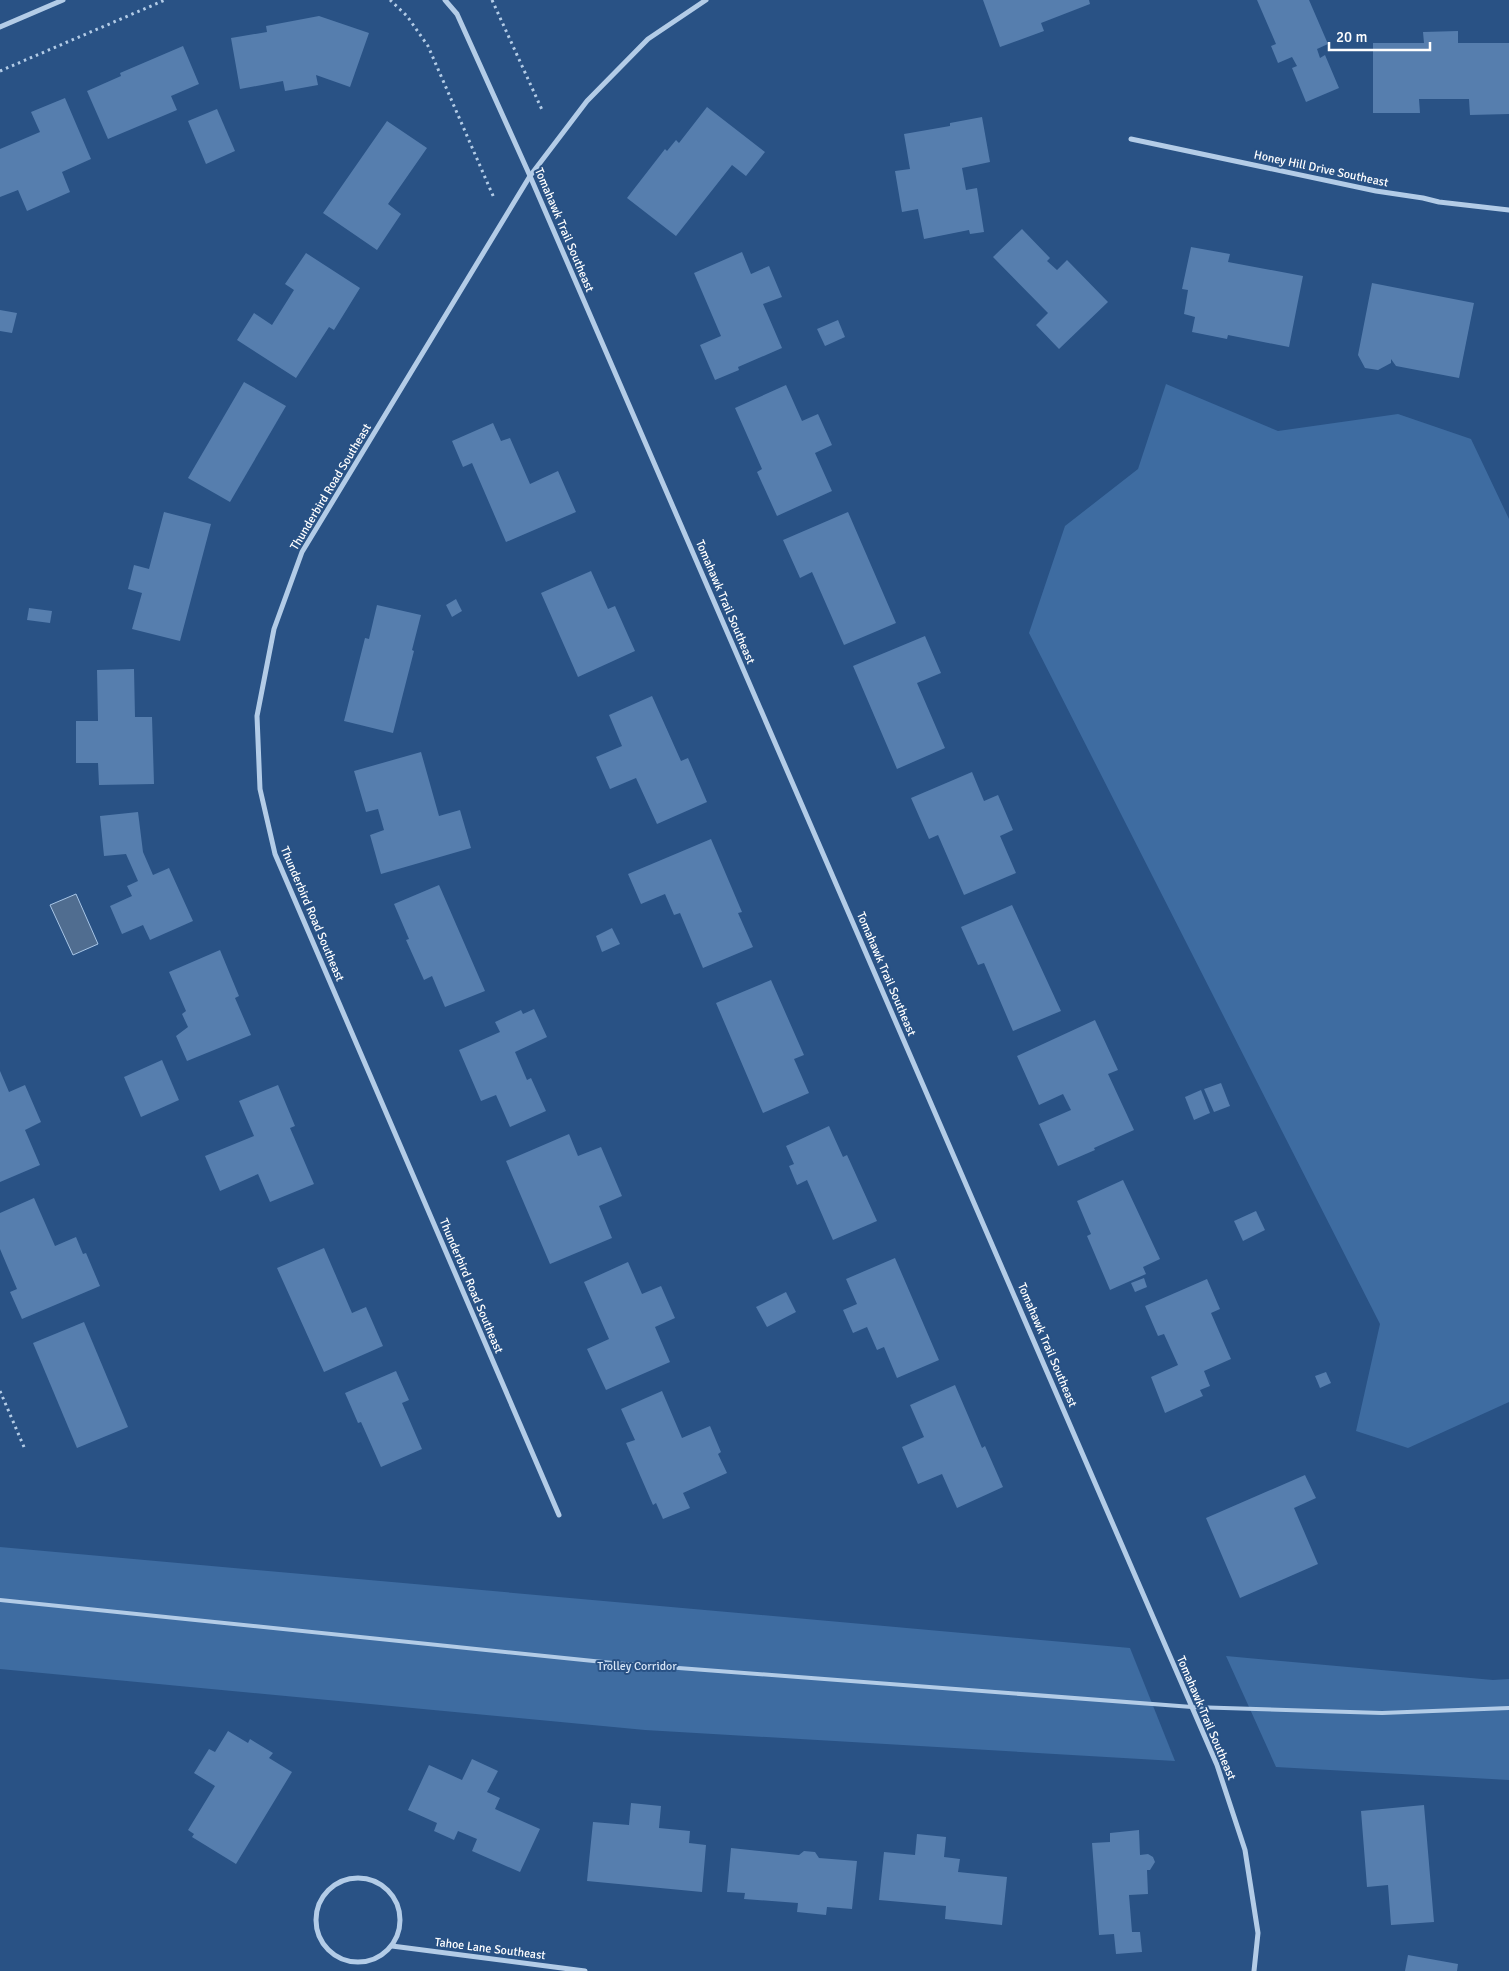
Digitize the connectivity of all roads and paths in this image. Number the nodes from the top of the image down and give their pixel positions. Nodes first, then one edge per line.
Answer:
1 (63, 0) edge
2 (165, 0) edge
3 (390, 0) edge
4 (445, 0) edge
5 (492, 0) edge
6 (706, 0) edge
7 (0, 27) edge
8 (0, 71) edge
9 (544, 112) dead end
10 (1131, 139) dead end
11 (530, 176) junction
12 (495, 201) dead end
13 (1509, 210) edge
14 (0, 1391) edge
15 (24, 1447) dead end
16 (559, 1515) dead end
17 (0, 1600) edge
18 (1192, 1707) junction
19 (1509, 1708) edge
20 (392, 1946) junction
21 (585, 1971) edge
22 (1254, 1971) edge

1 - 7 street
2 - 8 path
3 - 12 path
4 - 11 street, Tomahawk Trail Southeast
5 - 9 path
6 - 11 street, Thunderbird Road Southeast
10 - 13 street, Honey Hill Drive Southeast
11 - 16 street, Thunderbird Road Southeast
11 - 18 street, Tomahawk Trail Southeast
14 - 15 path
17 - 18 lane
18 - 19 lane
18 - 22 street, Tomahawk Trail Southeast
20 - 20 street
20 - 21 street, Tahoe Lane Southeast

